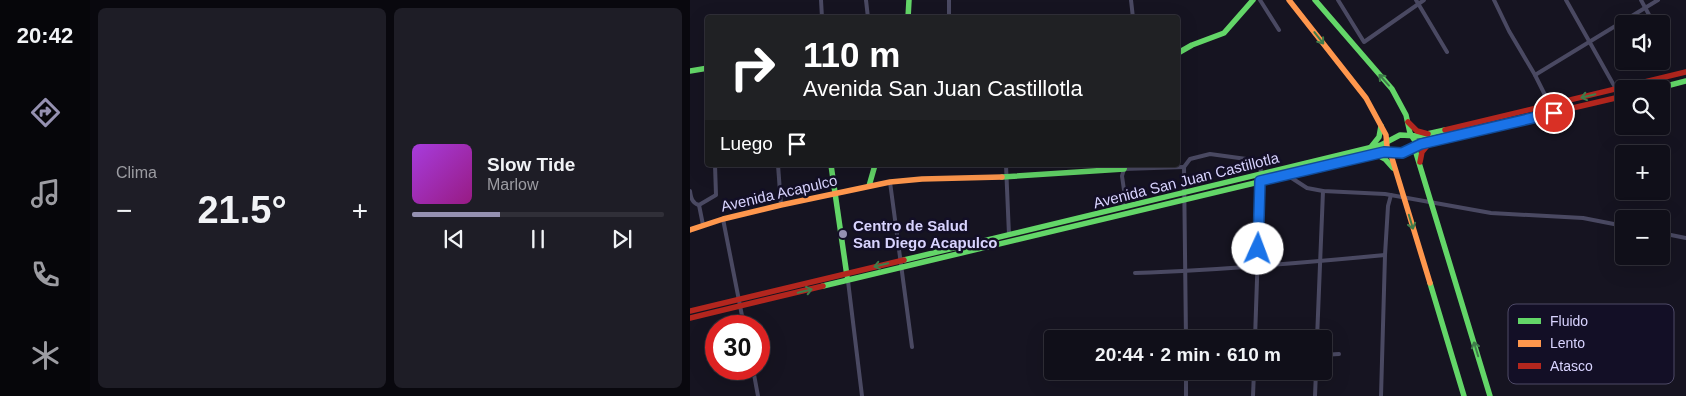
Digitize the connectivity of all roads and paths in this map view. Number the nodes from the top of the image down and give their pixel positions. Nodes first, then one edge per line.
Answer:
1 (821, 0) edge
2 (866, 0) edge
3 (910, 0) edge
4 (949, 0) edge
5 (1131, 0) edge
6 (1253, 0) edge
7 (1260, 0) edge
8 (1289, 0) edge
9 (1315, 0) edge
10 (1338, 0) edge
11 (1424, 0) edge
12 (1494, 0) edge
13 (1566, 0) edge
14 (1641, 0) edge
15 (1658, 0) edge
16 (1417, 2) edge
17 (1645, 7) junction
18 (822, 15) edge
19 (868, 15) edge
20 (908, 15) edge
21 (949, 15) edge
22 (1133, 15) edge
23 (1649, 15) edge
24 (1279, 30) dead end
25 (1590, 41) junction
26 (1180, 52) edge
27 (1446, 52) dead end
28 (705, 68) edge
29 (690, 71) edge
30 (1686, 72) edge
31 (1535, 75) junction
32 (1653, 80) edge
33 (1686, 81) edge
34 (1670, 85) edge
35 (1615, 87) edge
36 (1615, 89) edge
37 (1615, 98) edge
38 (1549, 105) junction
39 (1554, 113) junction
40 (1408, 122) junction
41 (1381, 126) junction
42 (1428, 134) junction
43 (1412, 136) junction
44 (1387, 142) junction
45 (1431, 142) junction
46 (1414, 146) junction
47 (1371, 147) junction
48 (1389, 152) junction
49 (1376, 154) junction
50 (1420, 165) junction
51 (716, 167) edge
52 (778, 167) edge
53 (831, 167) edge
54 (874, 167) edge
55 (1006, 167) edge
56 (1124, 167) edge
57 (1184, 167) junction
58 (1287, 175) junction
59 (1397, 175) junction
60 (1007, 177) junction
61 (1261, 178) junction
62 (890, 182) junction
63 (869, 186) junction
64 (690, 191) edge
65 (1323, 191) junction
66 (835, 193) junction
67 (1391, 195) junction
68 (1185, 196) junction
69 (1403, 198) junction
70 (1432, 204) junction
71 (699, 205) junction
72 (781, 205) junction
73 (1123, 208) junction
74 (723, 219) junction
75 (1615, 224) edge
76 (703, 225) junction
77 (690, 230) edge
78 (1009, 235) junction
79 (1670, 235) edge
80 (1686, 238) edge
81 (1384, 254) junction
82 (901, 260) junction
83 (1321, 261) junction
84 (1258, 266) junction
85 (901, 267) junction
86 (1186, 271) junction
87 (1135, 272) dead end
88 (846, 274) junction
89 (848, 281) junction
90 (739, 303) junction
91 (690, 311) edge
92 (742, 315) edge
93 (690, 318) edge
94 (1186, 330) edge
95 (1255, 330) edge
96 (1317, 330) edge
97 (912, 347) dead end
98 (1332, 354) edge
99 (1339, 354) dead end
100 (755, 380) edge
101 (1186, 380) edge
102 (1254, 380) edge
103 (1316, 380) edge
104 (758, 396) edge
105 (862, 396) edge
106 (1186, 396) edge
107 (1253, 396) edge
108 (1315, 396) edge
109 (1381, 396) edge
110 (1464, 396) edge
111 (1490, 396) edge

1 - 18 street
2 - 19 street
3 - 20 main road
4 - 21 street
5 - 22 street
6 - 26 main road
7 - 24 street
8 -> 41 main road
40 -> 9 main road
10 - 16 street
11 - 16 street
12 - 31 street
13 - 25 street
14 - 17 street
15 - 17 street
16 - 27 street
17 - 23 street
17 - 25 street
25 - 31 street
25 - 35 street
28 - 29 main road
30 - 32 main road, Avenida San Juan Castillotla
31 - 38 street
33 - 34 main road
36 -> 38 main road, Avenida San Juan Castillotla
37 - 39 main road, Avenida San Juan Castillotla
38 - 39 street
38 - 42 main road, Avenida San Juan Castillotla
39 - 45 main road, Avenida San Juan Castillotla
40 - 42 main road
40 - 43 main road
41 - 44 main road
41 - 47 main road
42 - 43 main road, Avenida San Juan Castillotla
43 - 44 main road, Avenida San Juan Castillotla
43 - 46 main road
44 - 47 main road, Avenida San Juan Castillotla
44 - 48 main road
45 - 46 main road, Avenida San Juan Castillotla
45 - 50 main road
46 - 48 main road, Avenida San Juan Castillotla
46 - 50 main road
47 - 61 main road, Avenida San Juan Castillotla
48 - 49 main road, Avenida San Juan Castillotla
48 - 59 main road
49 - 58 main road, Avenida San Juan Castillotla
49 - 59 main road
50 - 70 main road
51 - 71 street
52 - 72 street
53 - 66 main road
54 - 63 main road
55 - 60 street
56 - 57 street, Avenida Acapulco
56 - 60 main road, Avenida Acapulco
56 - 73 street
57 - 61 street, Avenida Acapulco
57 - 68 street
58 - 61 main road, Avenida San Juan Castillotla
58 - 65 street
59 - 69 main road
60 - 62 main road, Avenida Acapulco
60 - 78 street
61 - 68 main road, Avenida San Juan Castillotla
61 - 84 street
62 - 63 main road, Avenida Acapulco
62 - 82 street
63 - 66 main road, Avenida Acapulco
64 - 71 street
65 - 67 street
65 - 83 street
66 - 72 main road, Avenida Acapulco
66 - 88 main road
67 - 69 street
67 - 81 street
68 - 73 main road, Avenida San Juan Castillotla
68 - 85 main road, Avenida San Juan Castillotla
68 - 86 street
69 - 70 street
69 -> 110 main road
70 - 75 street
111 -> 70 main road
71 - 76 street
72 - 74 main road, Avenida Acapulco
73 - 78 main road, Avenida San Juan Castillotla
74 - 76 main road, Avenida Acapulco
74 - 90 street
76 - 77 main road, Avenida Acapulco
78 - 82 main road, Avenida San Juan Castillotla
79 - 80 street
81 - 83 street
81 - 109 street
82 - 85 street
82 -> 88 main road, Avenida San Juan Castillotla
83 - 84 street
83 - 96 street
84 - 86 street
84 - 95 street
85 - 89 main road, Avenida San Juan Castillotla
85 - 97 street
86 - 87 street
86 - 94 street
88 - 89 main road
88 - 90 main road, Avenida San Juan Castillotla
90 -> 89 main road, Avenida San Juan Castillotla
89 - 105 street
90 - 91 main road, Avenida San Juan Castillotla
90 - 92 street
90 - 93 main road, Avenida San Juan Castillotla
98 - 99 street
100 - 104 street
101 - 106 street
102 - 107 street
103 - 108 street

